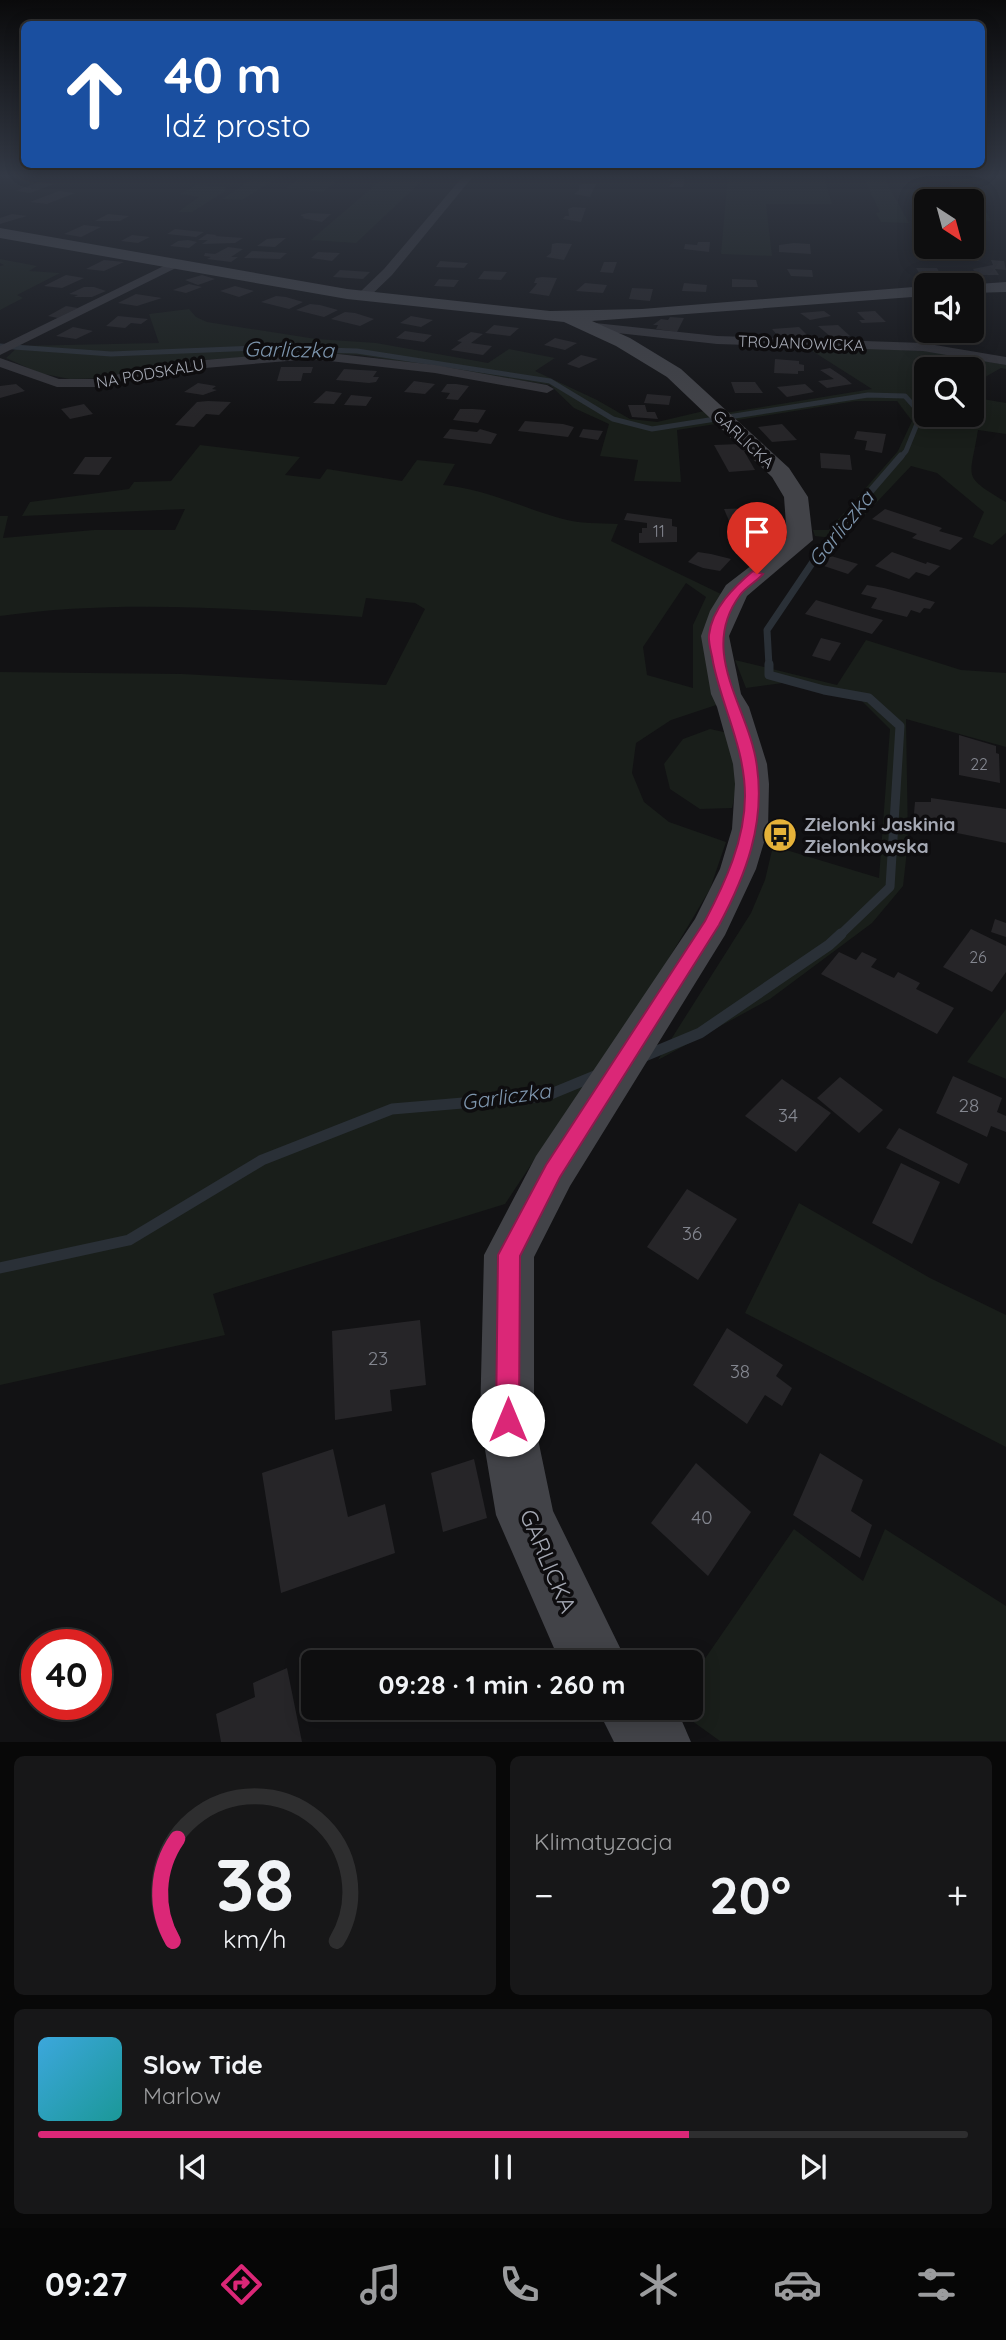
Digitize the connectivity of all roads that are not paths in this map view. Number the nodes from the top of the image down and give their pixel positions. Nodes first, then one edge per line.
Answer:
1 (128, 255) edge
2 (402, 255) edge
3 (178, 264) junction
4 (1006, 287) edge
5 (984, 288) edge
6 (914, 292) edge
7 (363, 296) junction
8 (570, 318) junction
9 (595, 327) junction
10 (4, 354) edge
11 (1006, 361) edge
12 (547, 389) dead end
13 (587, 1650) edge
14 (638, 1720) edge
15 (658, 1741) edge

1 - 3 street
2 - 7 street
3 - 7 street
3 - 10 street
4 - 5 street
6 - 8 street
7 - 8 street
8 - 9 street, GARLICKA
9 - 11 street, TROJANOWICKA
9 - 13 street, GARLICKA
10 - 12 street, NA PODSKALU
14 - 15 street

